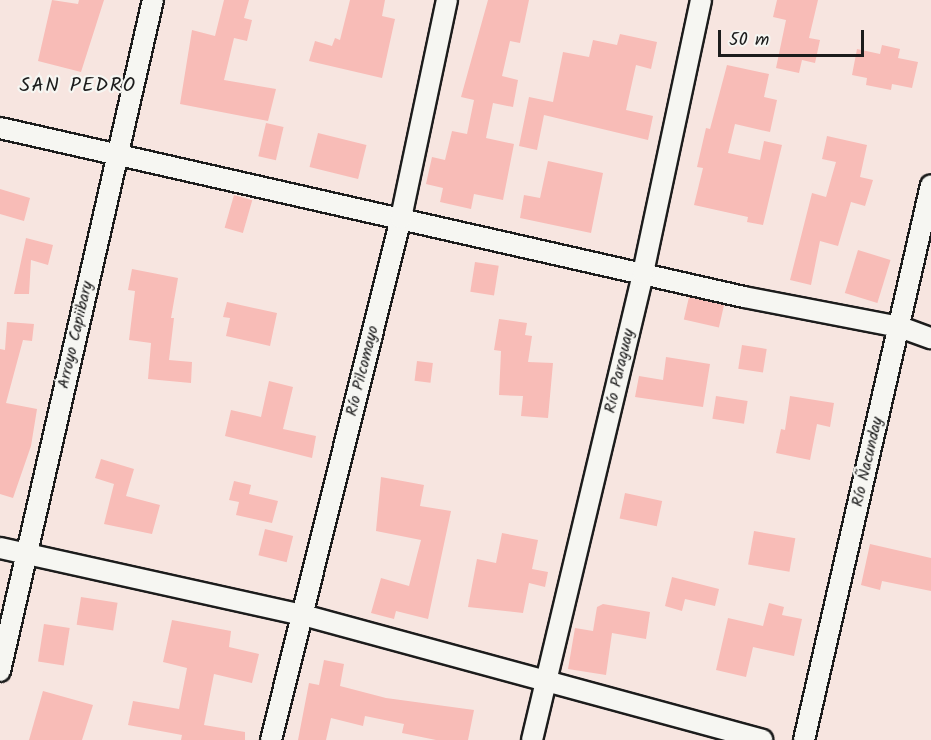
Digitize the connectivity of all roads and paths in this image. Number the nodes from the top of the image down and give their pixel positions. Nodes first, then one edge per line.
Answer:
1 (153, 0) edge
2 (447, 0) edge
3 (701, 0) edge
4 (0, 128) edge
5 (119, 156) junction
6 (931, 185) edge
7 (401, 218) junction
8 (643, 273) junction
9 (900, 327) junction
10 (931, 338) edge
11 (0, 548) edge
12 (24, 555) junction
13 (303, 615) junction
14 (0, 671) edge
15 (546, 680) junction
16 (271, 740) edge
17 (532, 740) edge
18 (762, 740) edge
19 (804, 740) edge

1 - 5 street, Arroyo Capiibary
2 - 7 street, Río Pilcomayo
3 - 8 street, Río Paraguay
4 - 5 street
5 - 7 street
5 - 12 street, Arroyo Capiibary
6 - 9 street, Río Ñacunday
7 - 8 street
7 - 13 street, Río Pilcomayo
8 - 9 street
8 - 15 street, Río Paraguay
9 - 10 street
9 - 19 street, Río Ñacunday
11 - 12 street
12 - 13 street
12 - 14 street, Arroyo Capiibary
13 - 15 street
13 - 16 street, Río Pilcomayo
15 - 17 street, Río Paraguay
15 - 18 street

